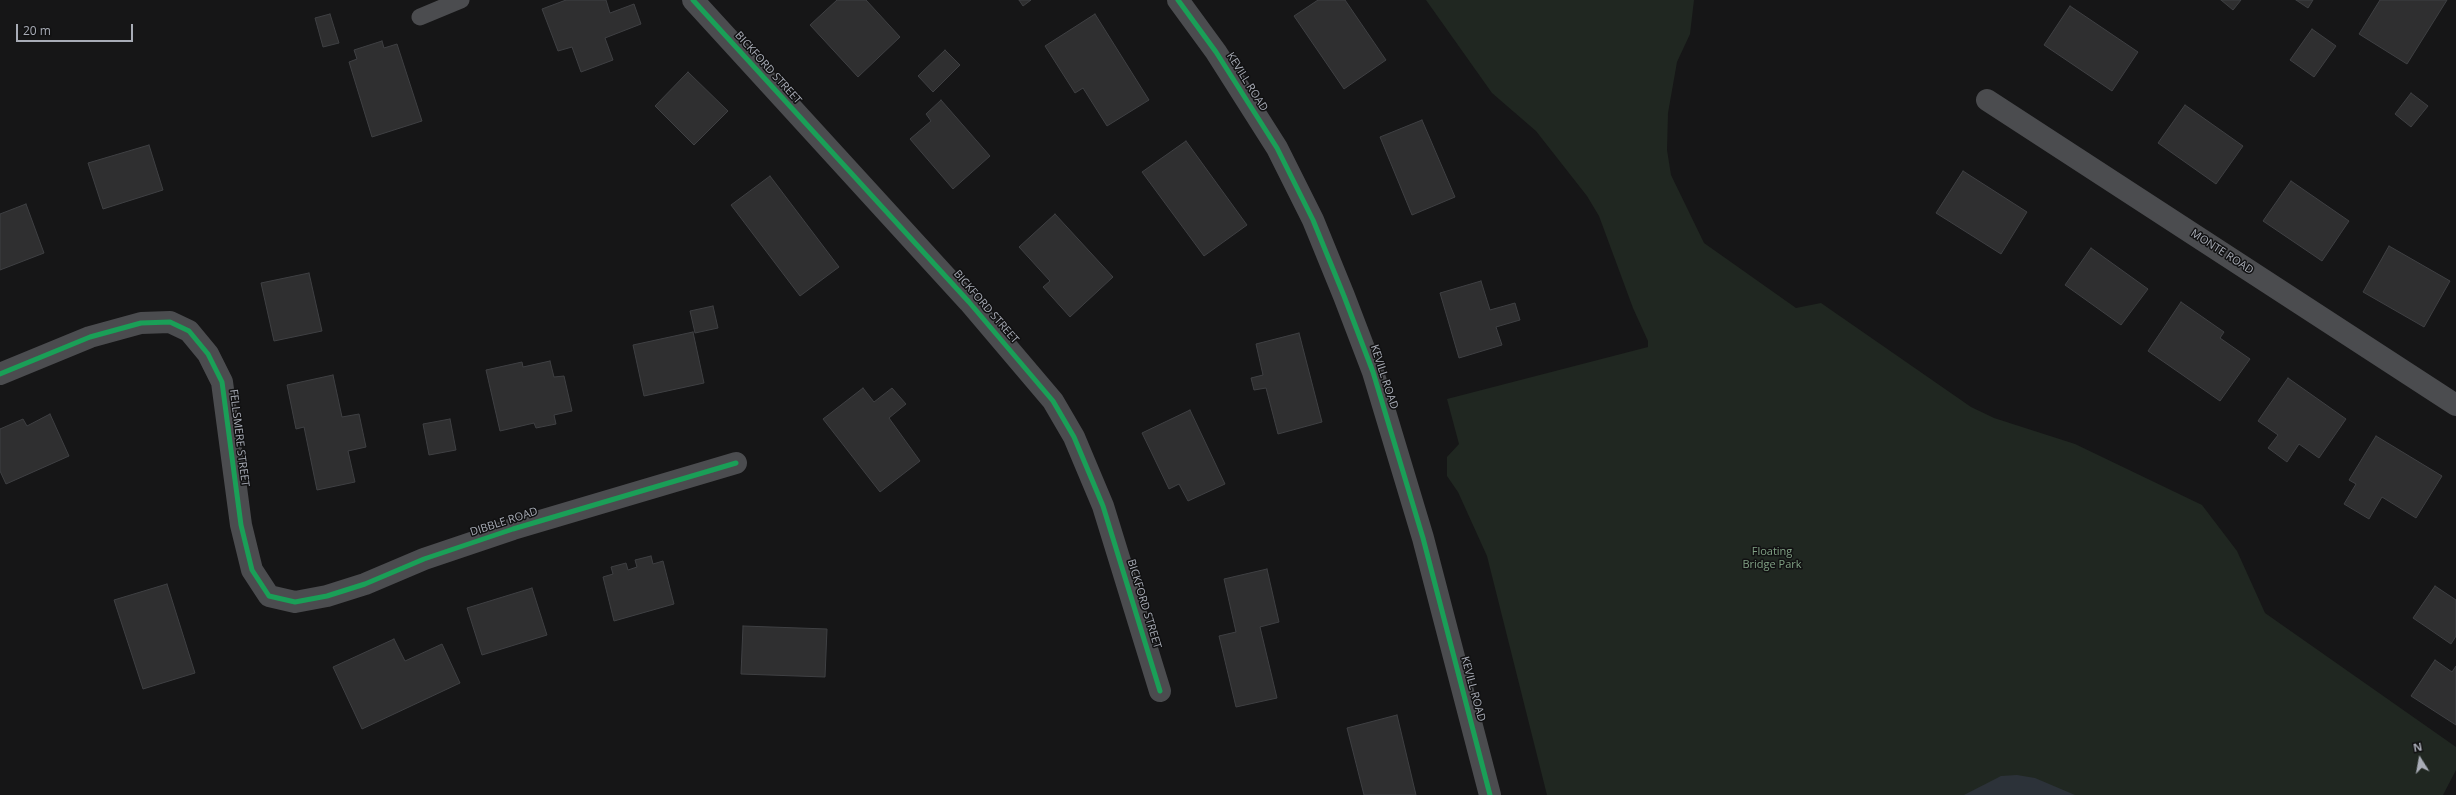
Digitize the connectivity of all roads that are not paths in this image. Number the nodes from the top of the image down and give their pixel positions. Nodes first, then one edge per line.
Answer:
1 (461, 0) edge
2 (693, 0) edge
3 (1178, 0) edge
4 (420, 17) dead end
5 (1987, 100) dead end
6 (0, 374) edge
7 (2456, 405) edge
8 (736, 464) dead end
9 (281, 598) joint
10 (1160, 691) dead end
11 (1490, 795) edge

1 - 4 lane
2 - 10 street, BICKFORD STREET
3 - 11 street, KEVILL ROAD
5 - 7 street, MONTE ROAD
6 - 9 street, FELLSMERE STREET
8 - 9 street, DIBBLE ROAD

